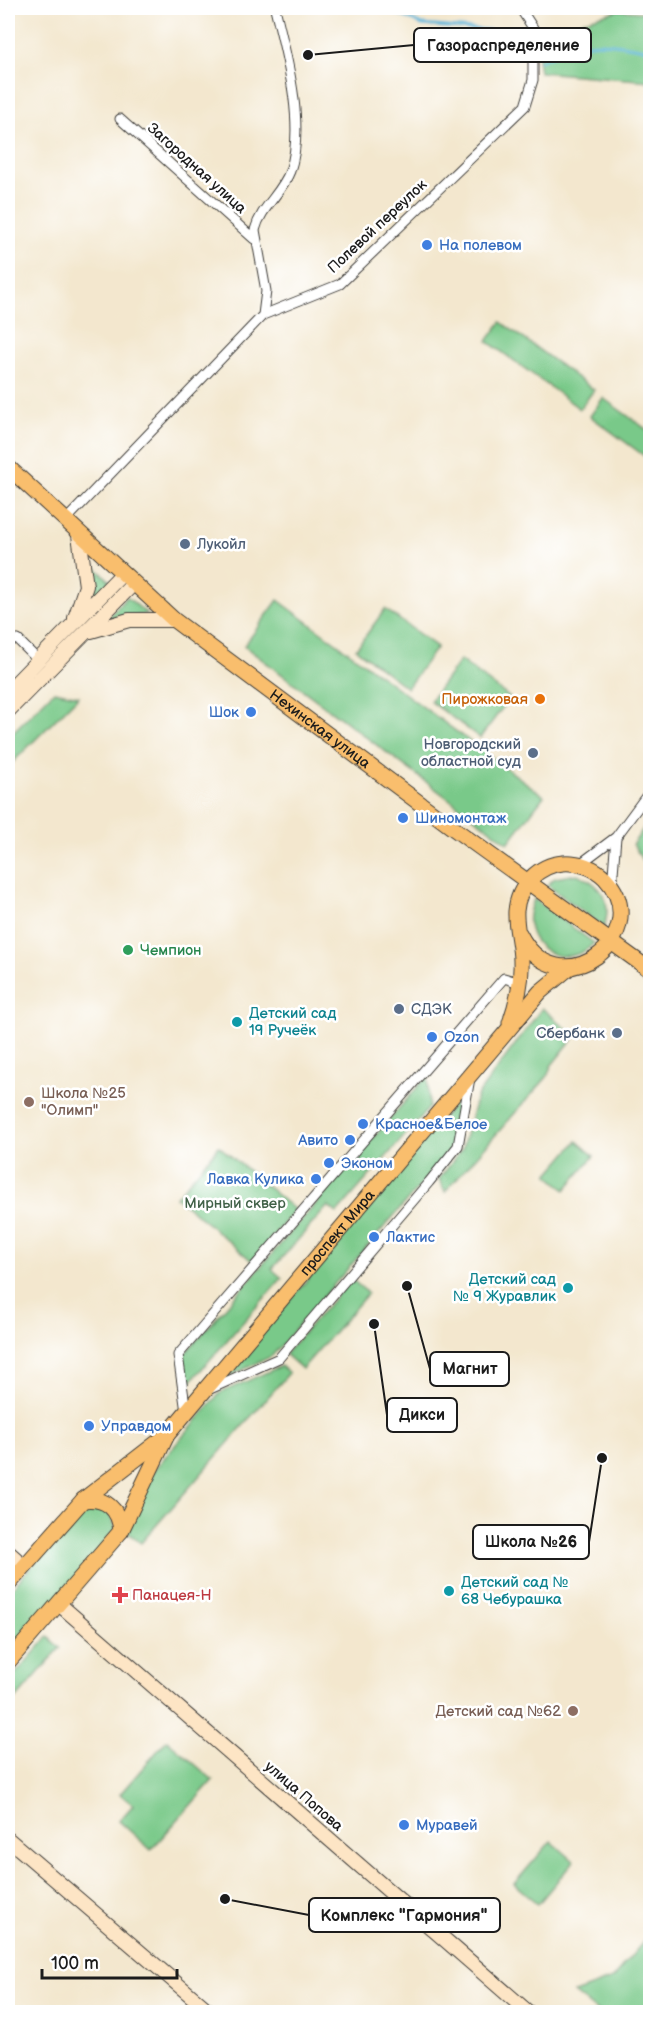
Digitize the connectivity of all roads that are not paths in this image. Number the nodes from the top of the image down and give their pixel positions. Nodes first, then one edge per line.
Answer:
1 (276, 8) edge
2 (520, 8) edge
3 (120, 119) dead end
4 (254, 239) junction
5 (263, 315) junction
6 (8, 467) edge
7 (64, 522) junction
8 (79, 536) junction
9 (127, 579) junction
10 (174, 620) junction
11 (64, 633) junction
12 (8, 639) edge
13 (77, 640) junction
14 (38, 660) junction
15 (8, 691) edge
16 (8, 711) edge
17 (651, 791) edge
18 (616, 837) junction
19 (580, 864) junction
20 (528, 882) junction
21 (612, 886) junction
22 (519, 933) junction
23 (612, 943) junction
24 (570, 967) junction
25 (651, 970) edge
26 (520, 983) junction
27 (509, 1029) junction
28 (471, 1075) junction
29 (203, 1393) junction
30 (186, 1412) junction
31 (167, 1435) junction
32 (83, 1500) junction
33 (121, 1531) junction
34 (8, 1552) edge
35 (24, 1566) junction
36 (10, 1579) edge
37 (59, 1604) junction
38 (8, 1662) edge
39 (8, 1839) edge
40 (210, 2013) edge
41 (528, 2013) edge

1 - 4 street
2 - 5 street, Полевой переулок
3 - 4 street, Загородная улица
4 - 5 street
5 - 7 street, Полевой переулок
6 - 7 main road, Нехинская улица
7 - 8 main road, Нехинская улица
8 - 9 main road, Нехинская улица
8 - 11 street
9 - 10 main road, Нехинская улица
9 - 11 street
9 - 13 street
10 - 13 street
10 - 20 main road, Нехинская улица
11 - 14 street
12 - 14 street
13 - 16 street
14 - 15 street
17 - 18 street
18 - 19 street
18 - 21 street
19 - 20 main road
19 - 21 main road
20 - 22 main road, проспект Мира
20 - 23 main road, Нехинская улица
21 - 23 main road
22 - 24 main road
22 - 26 main road, проспект Мира
23 - 24 main road, проспект Мира
23 - 25 main road, Нехинская улица
24 - 27 main road, проспект Мира
26 - 27 main road, проспект Мира
26 - 30 street
27 - 28 main road, проспект Мира
28 - 29 main road, проспект Мира
28 - 29 street
29 - 30 main road, проспект Мира
30 - 31 main road, проспект Мира
31 - 32 main road, проспект Мира
31 - 33 main road, проспект Мира
32 - 33 main road
32 - 35 main road, проспект Мира
33 - 37 main road, проспект Мира
34 - 35 street
35 - 36 main road, проспект Мира
37 - 38 main road, проспект Мира
37 - 41 street, улица Попова
39 - 40 street

